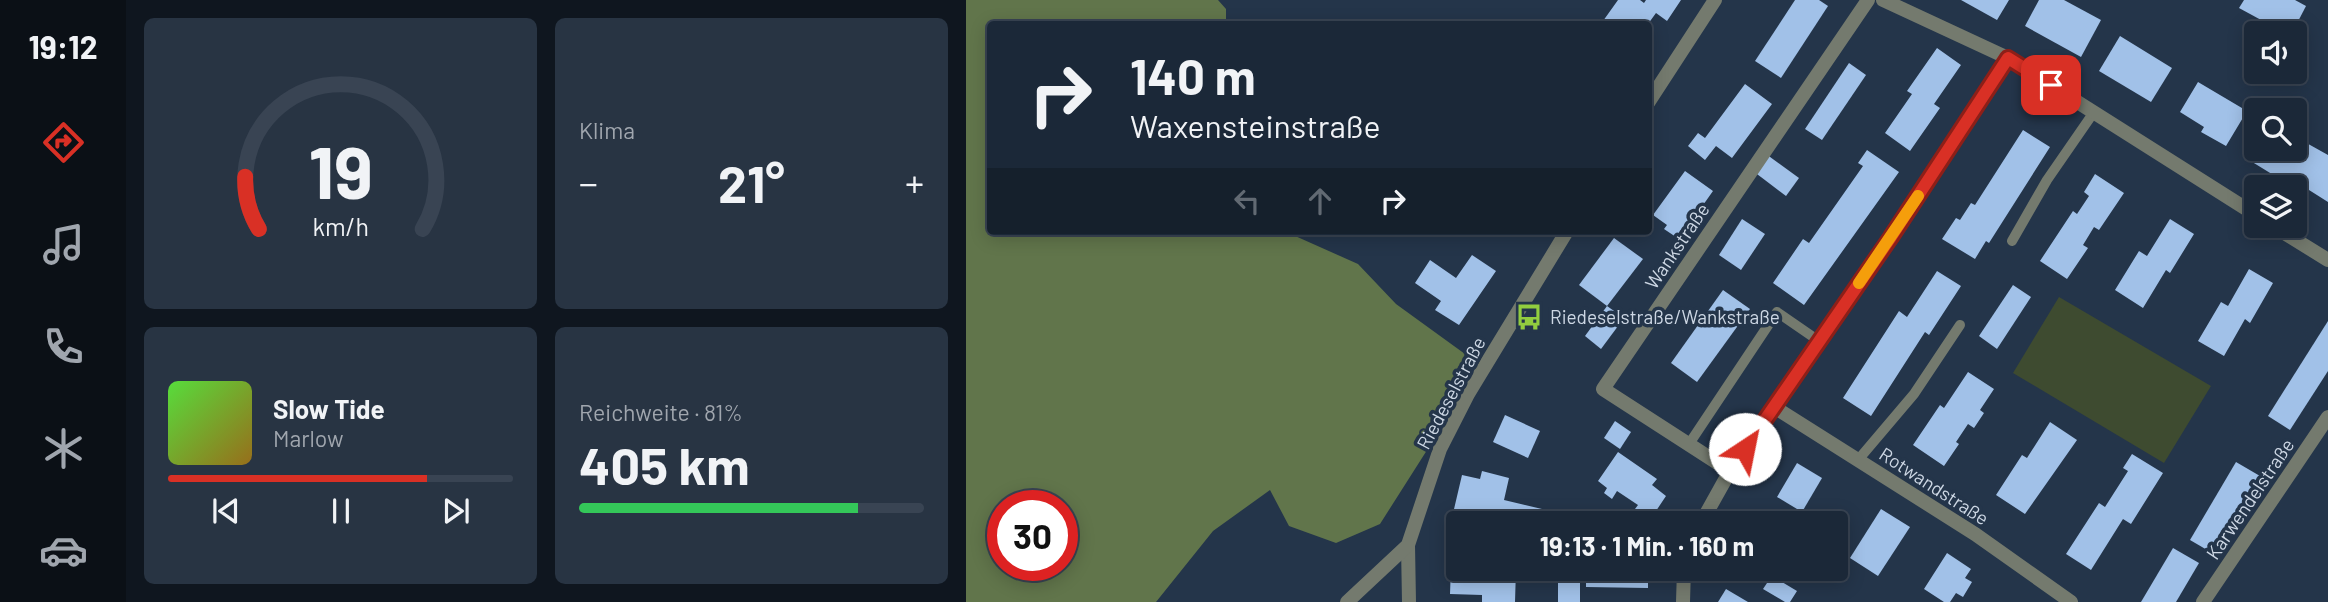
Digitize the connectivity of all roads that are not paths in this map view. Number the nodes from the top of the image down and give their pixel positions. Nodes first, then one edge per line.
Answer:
1 (1715, 0) edge
2 (1868, 0) edge
3 (1883, 0) edge
4 (2008, 58) junction
5 (1652, 97) edge
6 (2094, 113) junction
7 (2244, 207) edge
8 (1565, 235) edge
9 (2292, 238) edge
10 (2012, 241) dead end
11 (2328, 260) edge
12 (1960, 325) dead end
13 (1819, 341) junction
14 (1774, 407) junction
15 (2328, 417) edge
16 (1689, 444) junction
17 (1858, 460) junction
18 (1730, 471) junction
19 (1708, 511) edge
20 (1408, 545) junction
21 (1684, 581) edge
22 (1347, 602) edge
23 (1409, 602) edge
24 (1684, 602) edge
25 (2071, 602) edge
26 (2203, 602) edge

1 - 5 street
2 - 16 street, Wankstraße
3 - 4 street
4 - 6 street
4 - 13 street
6 - 7 street
6 - 10 lane
8 - 20 street, Riedeselstraße
9 - 11 street
12 - 17 lane
13 - 14 street
13 - 16 lane
14 - 17 street, Rotwandstraße
14 - 18 street
15 - 26 street, Karwendelstraße
16 - 18 street, Wankstraße
17 - 25 street, Rotwandstraße
18 - 19 street
20 - 22 street, Riedeselstraße
20 - 23 street
21 - 24 street

